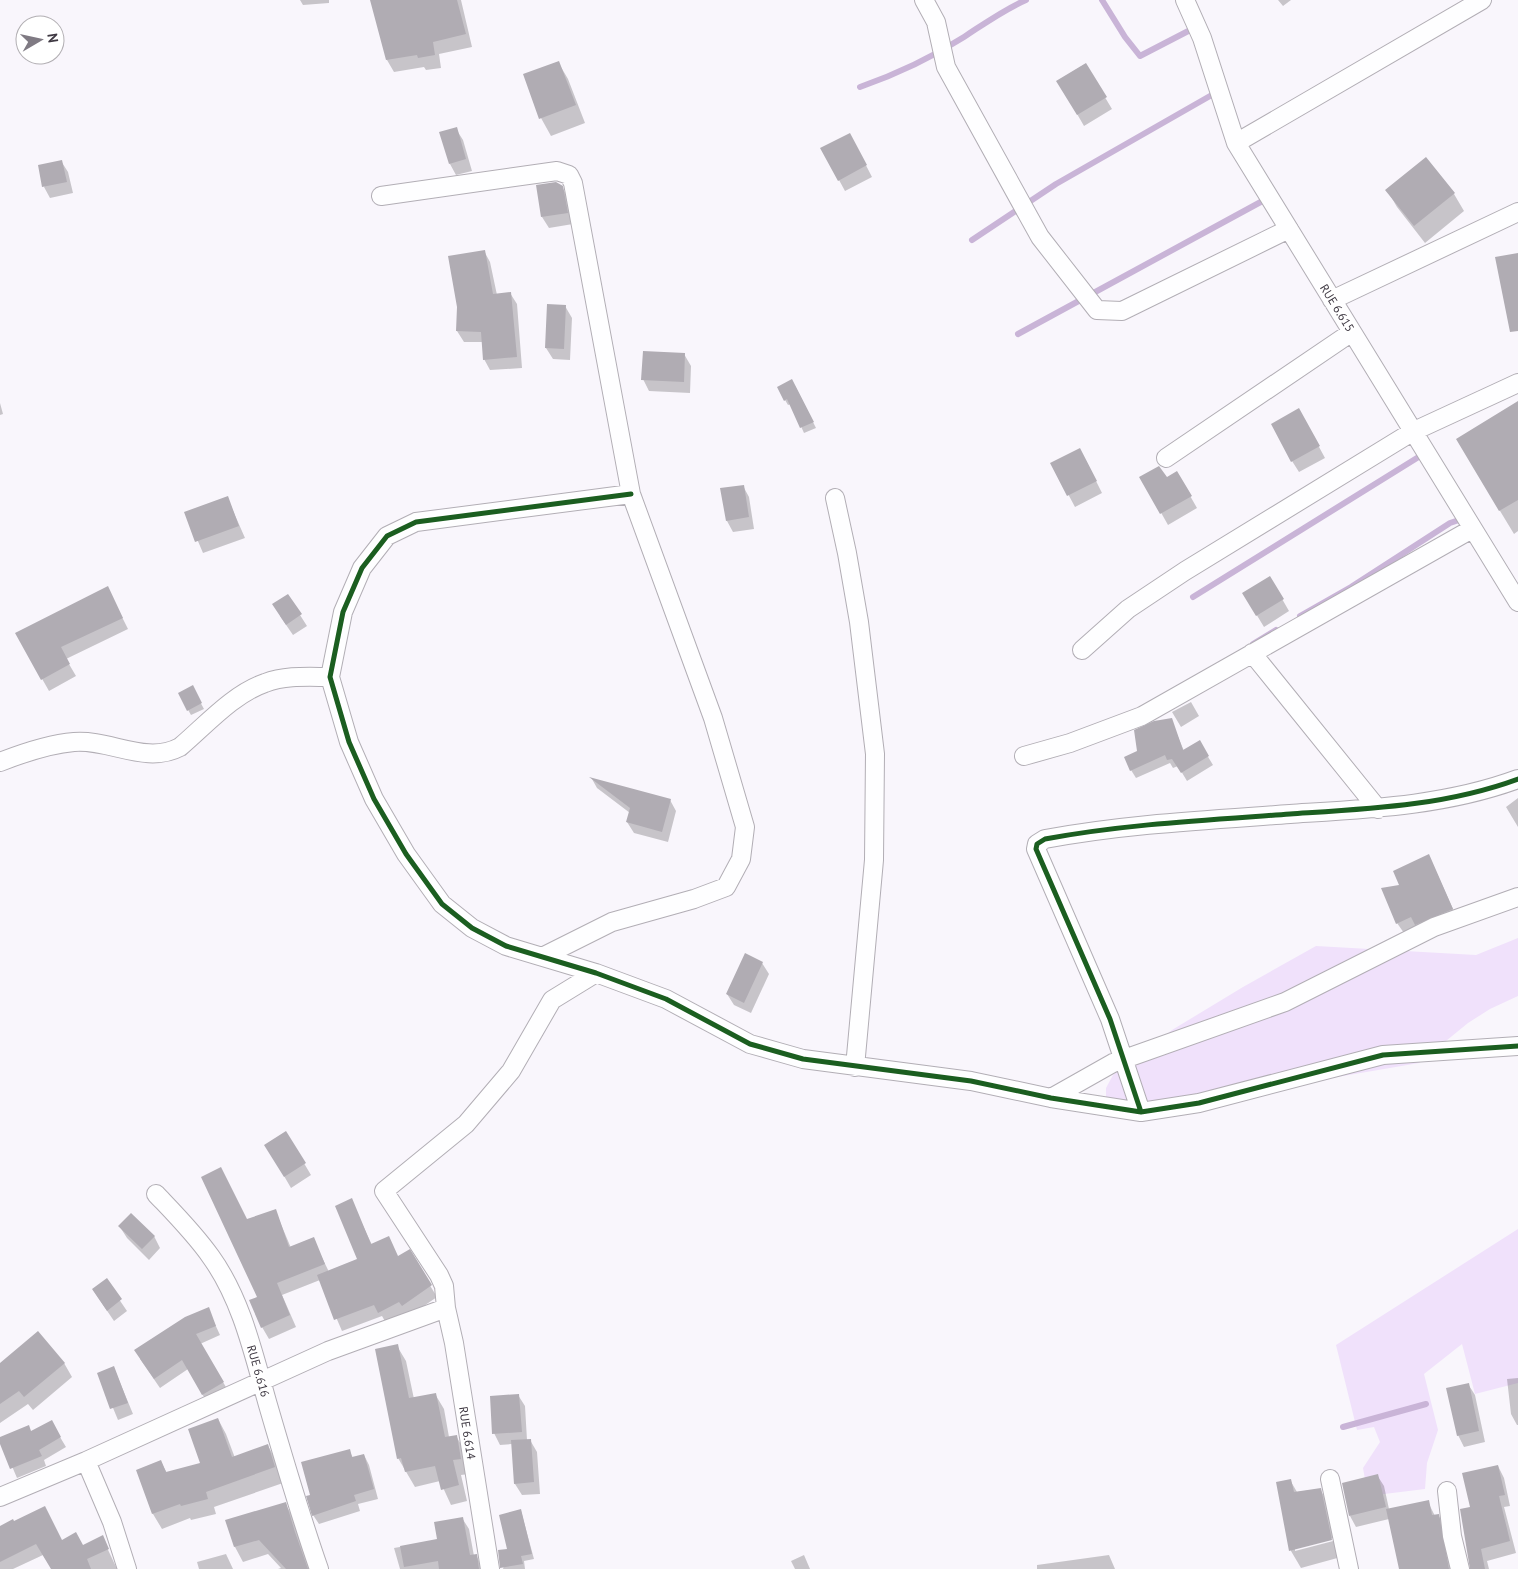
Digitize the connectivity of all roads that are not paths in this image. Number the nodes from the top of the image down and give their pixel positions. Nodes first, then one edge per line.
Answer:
1 (924, 0) edge
2 (1185, 0) edge
3 (1482, 0) edge
4 (1236, 144) junction
5 (381, 196) dead end
6 (1518, 212) edge
7 (1289, 229) junction
8 (1332, 300) junction
9 (1352, 332) junction
10 (1518, 383) edge
11 (1412, 432) junction
12 (1166, 458) dead end
13 (631, 494) junction
14 (835, 498) dead end
15 (1472, 528) junction
16 (1518, 602) edge
17 (1082, 650) dead end
18 (1252, 653) junction
19 (330, 678) junction
20 (1024, 756) dead end
21 (0, 762) edge
22 (1518, 779) edge
23 (1378, 809) junction
24 (1518, 897) edge
25 (544, 956) junction
26 (596, 973) junction
27 (1518, 1046) edge
28 (1123, 1059) junction
29 (855, 1067) junction
30 (1052, 1098) junction
31 (1141, 1112) junction
32 (156, 1194) dead end
33 (441, 1310) junction
34 (261, 1382) junction
35 (86, 1461) junction
36 (1330, 1479) dead end
37 (1447, 1491) dead end
38 (0, 1496) edge
39 (127, 1569) edge
40 (319, 1569) edge
41 (490, 1569) edge
42 (1349, 1569) edge
43 (1460, 1569) edge

1 - 7 street
2 - 4 street, RUE 6.615
3 - 4 street
4 - 7 street, RUE 6.615
5 - 13 street
6 - 8 street
7 - 8 street, RUE 6.615
8 - 9 street, RUE 6.615
9 - 11 street, RUE 6.615
9 - 12 street
10 - 11 street
11 - 15 street, RUE 6.615
11 - 17 street
13 - 19 street
13 - 25 street
14 - 29 street
15 - 16 street, RUE 6.615
15 - 18 street
18 - 20 street
18 - 23 street
19 - 21 street
19 - 25 street
22 - 23 street
23 - 28 street
24 - 28 street
25 - 26 street
26 - 29 street
26 - 33 street, RUE 6.614
27 - 31 street
28 - 30 street
28 - 31 street
29 - 30 street
30 - 31 street
32 - 34 street, RUE 6.616
33 - 34 street
33 - 41 street, RUE 6.614
34 - 35 street
34 - 40 street, RUE 6.616
35 - 38 street
35 - 39 street
36 - 42 street
37 - 43 street

